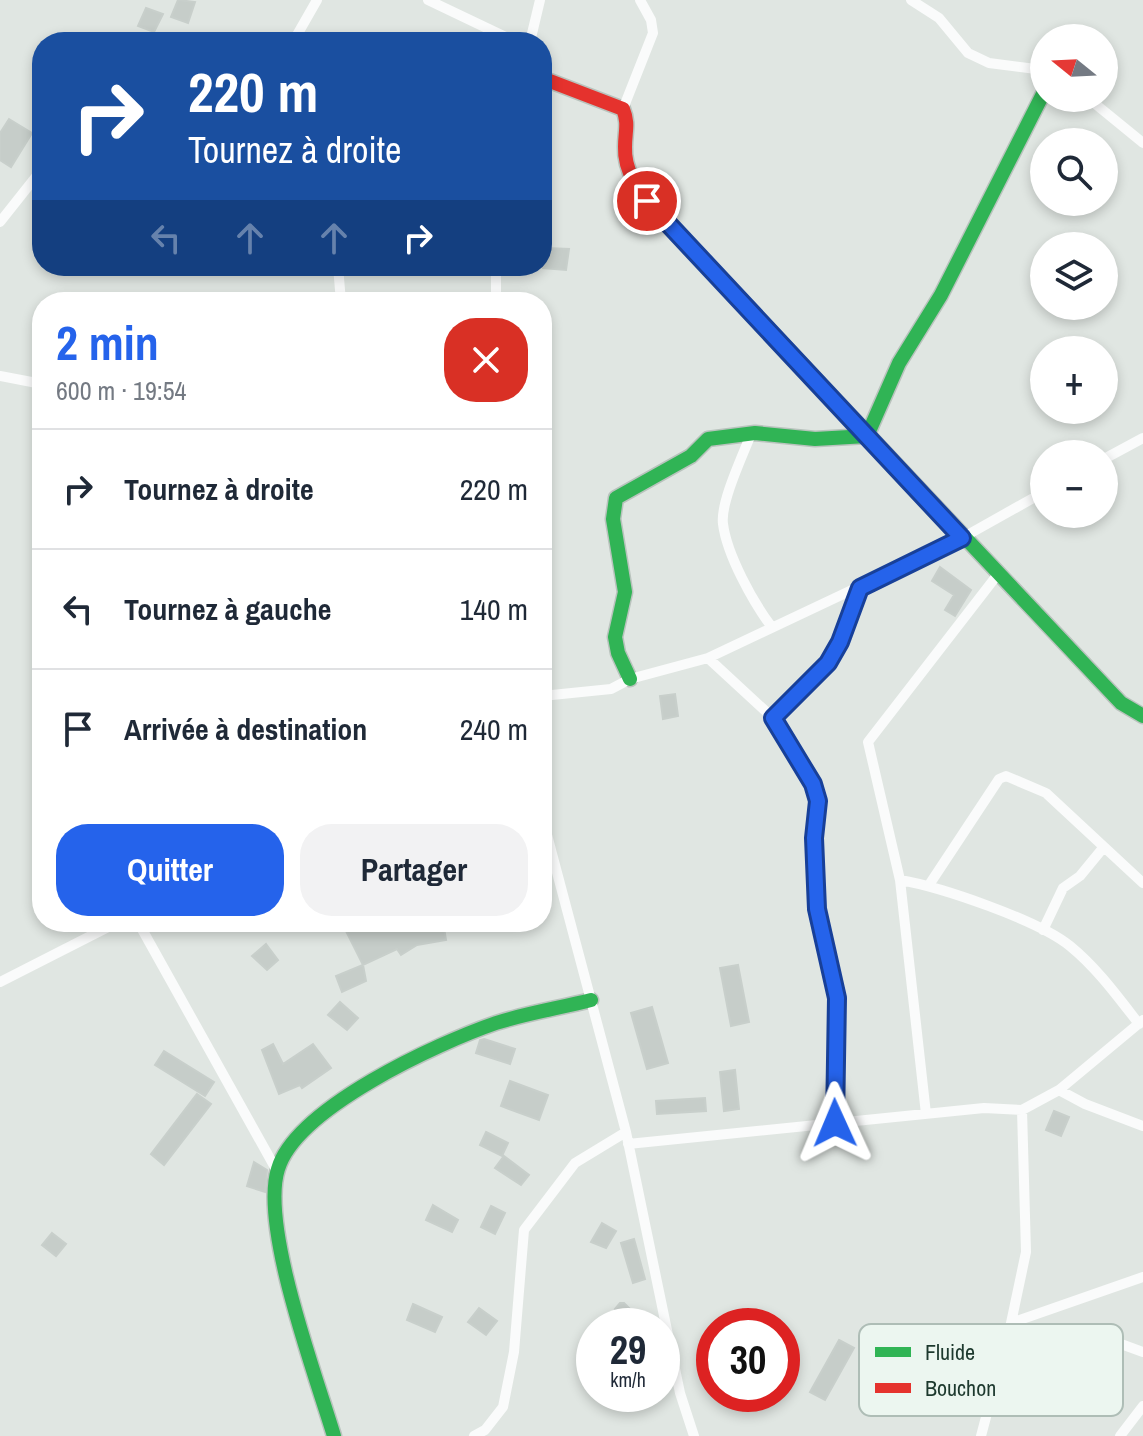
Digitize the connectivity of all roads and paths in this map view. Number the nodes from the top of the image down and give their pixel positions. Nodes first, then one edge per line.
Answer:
1 (317, 0) edge
2 (428, 0) edge
3 (540, 0) edge
4 (640, 0) edge
5 (911, 0) edge
6 (299, 32) edge
7 (495, 32) edge
8 (532, 32) edge
9 (1030, 68) edge
10 (552, 82) edge
11 (623, 109) junction
12 (1034, 112) edge
13 (1105, 112) edge
14 (1143, 143) edge
15 (32, 182) edge
16 (0, 222) edge
17 (0, 376) edge
18 (32, 382) edge
19 (751, 434) junction
20 (867, 436) junction
21 (1143, 438) edge
22 (1118, 451) edge
23 (1030, 500) edge
24 (962, 538) junction
25 (998, 574) junction
26 (860, 588) junction
27 (771, 626) junction
28 (708, 658) junction
29 (630, 679) junction
30 (552, 695) edge
31 (1143, 716) edge
32 (773, 718) junction
33 (1103, 848) junction
34 (552, 854) edge
35 (900, 880) junction
36 (1143, 883) edge
37 (929, 885) junction
38 (1043, 930) junction
39 (99, 932) edge
40 (144, 932) edge
41 (12, 977) junction
42 (0, 982) edge
43 (0, 994) edge
44 (591, 1000) junction
45 (1141, 1022) edge
46 (1059, 1090) junction
47 (1022, 1110) junction
48 (926, 1114) junction
49 (835, 1123) junction
50 (1143, 1126) edge
51 (626, 1132) junction
52 (628, 1144) junction
53 (277, 1171) junction
54 (1143, 1277) edge
55 (1011, 1323) joint
56 (1123, 1345) edge
57 (1143, 1352) edge
58 (1143, 1406) edge
59 (987, 1416) edge
60 (478, 1435) edge
61 (334, 1436) edge
62 (694, 1436) edge
63 (981, 1436) edge
64 (1120, 1436) edge

1 - 6 street
2 - 7 street
3 - 8 street
4 - 11 street
5 - 9 street
10 - 11 street
11 - 20 street
12 - 20 street
13 - 14 street
15 - 16 street
17 - 18 street
19 - 20 street
19 - 27 street
19 - 29 street
20 - 24 street
21 - 22 street
23 - 24 street
24 - 25 street
24 - 26 street
25 - 31 street
25 - 35 street
26 - 27 street
26 - 32 street
27 - 28 street
28 - 29 street
28 - 32 street
29 - 30 street
32 - 49 street
33 - 36 street
33 - 37 street
33 - 38 street
34 - 44 street
35 - 37 street
35 - 48 street
37 - 38 street
38 - 45 street
39 - 41 street
40 - 53 street
41 - 42 street
41 - 43 street
44 - 51 street
44 - 53 street
45 - 46 street
46 - 47 street
46 - 50 street
47 - 48 street
47 - 55 street
48 - 49 street
49 - 52 street
51 - 52 street
51 - 60 street
52 - 62 street
53 - 61 street
54 - 55 street
56 - 57 street
58 - 64 street
59 - 63 street

